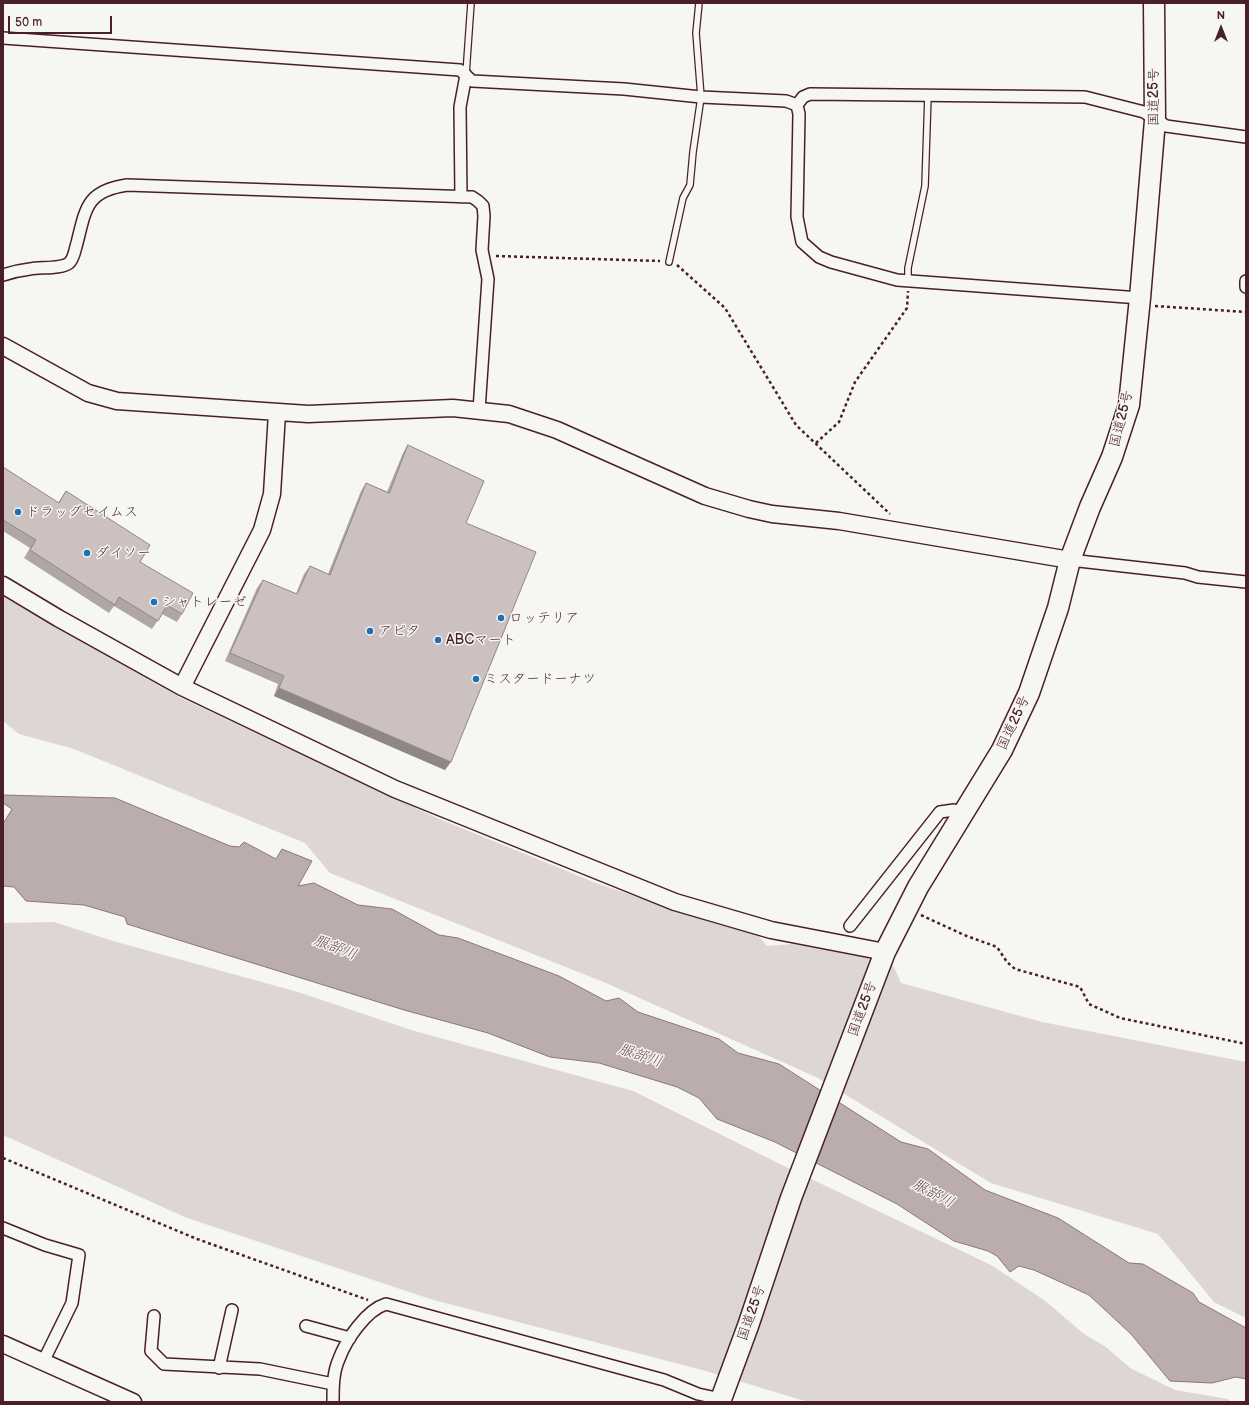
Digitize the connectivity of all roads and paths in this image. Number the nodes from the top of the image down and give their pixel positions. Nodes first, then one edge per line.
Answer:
1 (472, 3) edge
2 (699, 3) edge
3 (1154, 3) edge
4 (3, 38) edge
5 (466, 75) junction
6 (928, 95) junction
7 (702, 97) junction
8 (797, 105) junction
9 (1155, 120) junction
10 (1246, 137) edge
11 (461, 197) junction
12 (482, 250) junction
13 (669, 262) junction
14 (3, 275) edge
15 (1246, 280) edge
16 (908, 282) junction
17 (1246, 287) edge
18 (1140, 302) junction
19 (1246, 312) edge
20 (3, 346) edge
21 (479, 410) junction
22 (277, 413) junction
23 (816, 443) junction
24 (900, 531) junction
25 (1070, 560) junction
26 (1246, 582) edge
27 (3, 585) edge
28 (182, 687) junction
29 (964, 814) junction
30 (906, 908) junction
31 (850, 926) dead end
32 (885, 952) junction
33 (1246, 1044) edge
34 (3, 1158) edge
35 (3, 1228) edge
36 (376, 1307) junction
37 (232, 1310) dead end
38 (154, 1316) dead end
39 (306, 1326) dead end
40 (350, 1338) junction
41 (3, 1344) edge
42 (43, 1362) junction
43 (220, 1368) junction
44 (333, 1384) junction
45 (721, 1398) edge
46 (132, 1402) edge
47 (333, 1402) edge

1 - 5 lane
2 - 7 lane
3 - 9 highway, 国道25号
4 - 5 street
5 - 7 street
5 - 11 street
6 - 8 street
6 - 9 street
6 - 16 lane
7 - 8 street
7 - 13 lane
8 - 16 street
9 - 10 street
9 - 18 highway, 国道25号
11 - 12 street
11 - 14 street
12 - 13 path
12 - 21 street
13 - 23 path
15 - 17 street
16 - 18 street
16 - 23 path
18 - 19 path
18 - 25 highway, 国道25号
20 - 22 street
21 - 22 street
21 - 24 street
22 - 28 street
23 - 24 path
24 - 25 street
25 - 26 street
25 - 29 highway, 国道25号
27 - 28 street
28 - 32 street
29 - 30 highway, 国道25号
29 - 31 street
30 - 32 highway, 国道25号
30 - 33 path
32 - 45 highway, 国道25号
34 - 36 path
35 - 42 street
36 - 40 street
36 - 45 street
37 - 43 street
38 - 43 street
39 - 40 street
40 - 44 street
41 - 42 street
42 - 46 street
43 - 44 street
44 - 47 street

